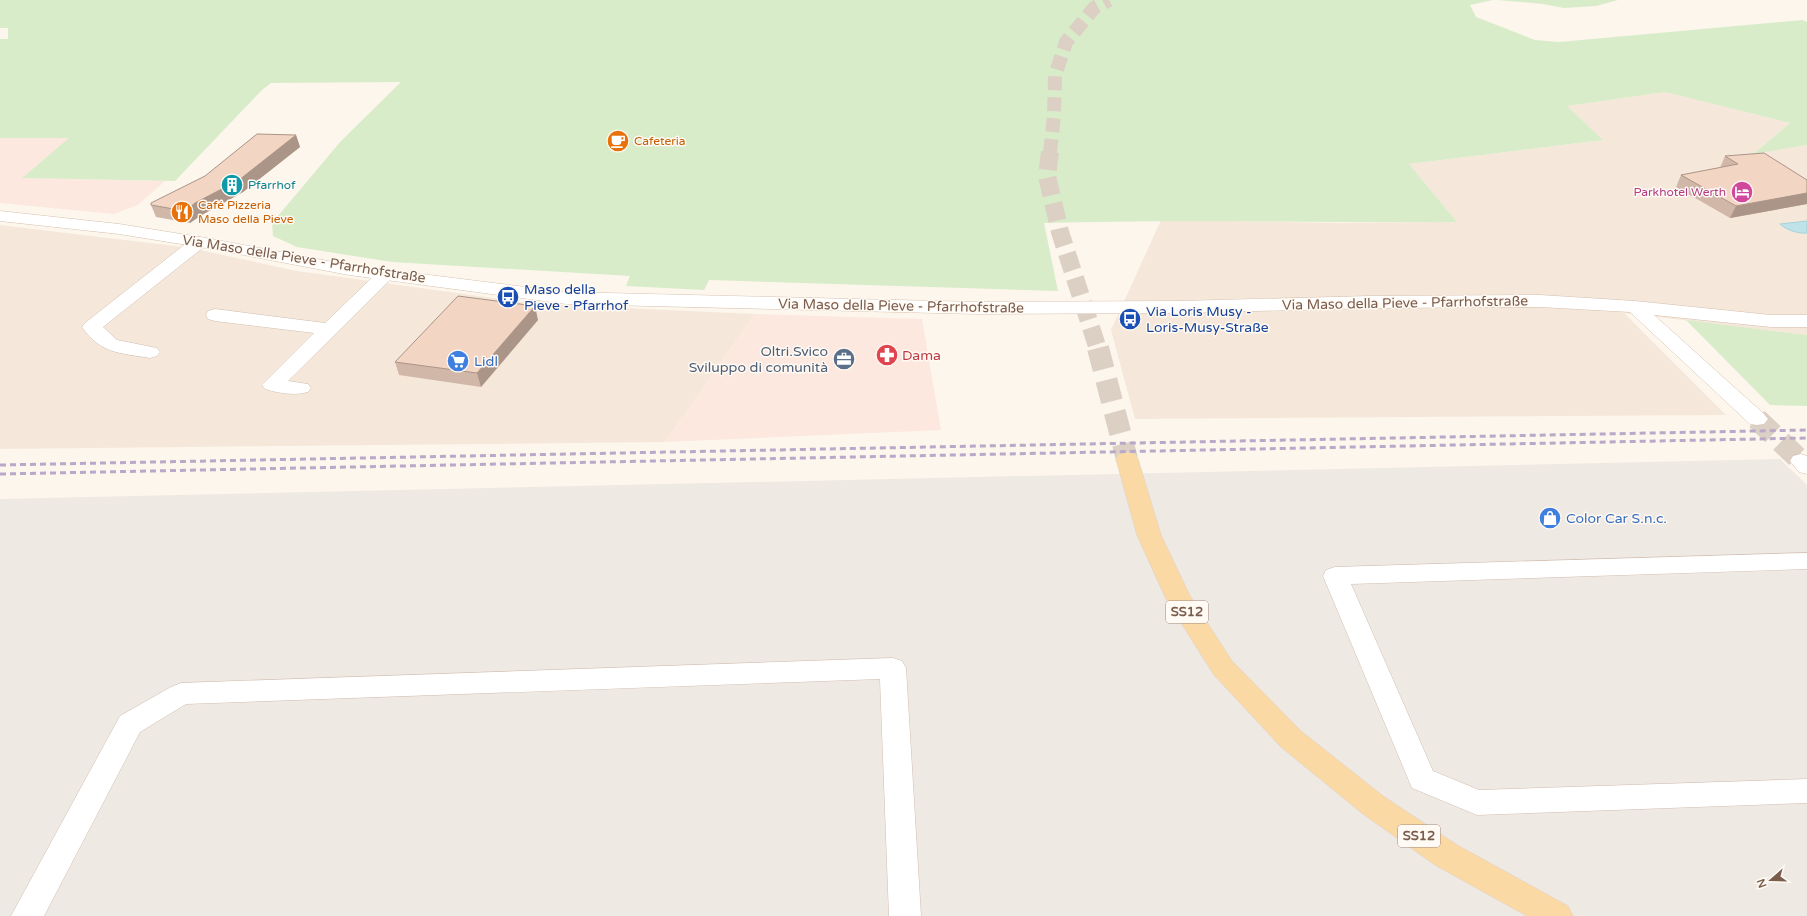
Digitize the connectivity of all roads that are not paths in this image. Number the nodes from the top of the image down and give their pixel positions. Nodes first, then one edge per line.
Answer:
1 (0, 216) edge
2 (200, 242) junction
3 (385, 275) junction
4 (1635, 307) junction
5 (215, 315) dead end
6 (1807, 321) edge
7 (329, 329) junction
8 (150, 352) dead end
9 (301, 388) dead end
10 (1757, 419) tunnel mouth
11 (1128, 459) tunnel mouth
12 (1807, 561) edge
13 (1807, 791) edge
14 (26, 916) edge
15 (905, 916) edge
16 (1557, 916) edge

1 - 2 street, Via Maso della Pieve - Pfarrhofstraße
2 - 3 street, Via Maso della Pieve - Pfarrhofstraße
2 - 8 street
3 - 4 street, Via Maso della Pieve - Pfarrhofstraße
3 - 7 street
4 - 6 street, Via Maso della Pieve - Pfarrhofstraße
4 - 10 street
5 - 7 street
7 - 9 street
11 - 16 main road, SS12
12 - 13 street
14 - 15 street

